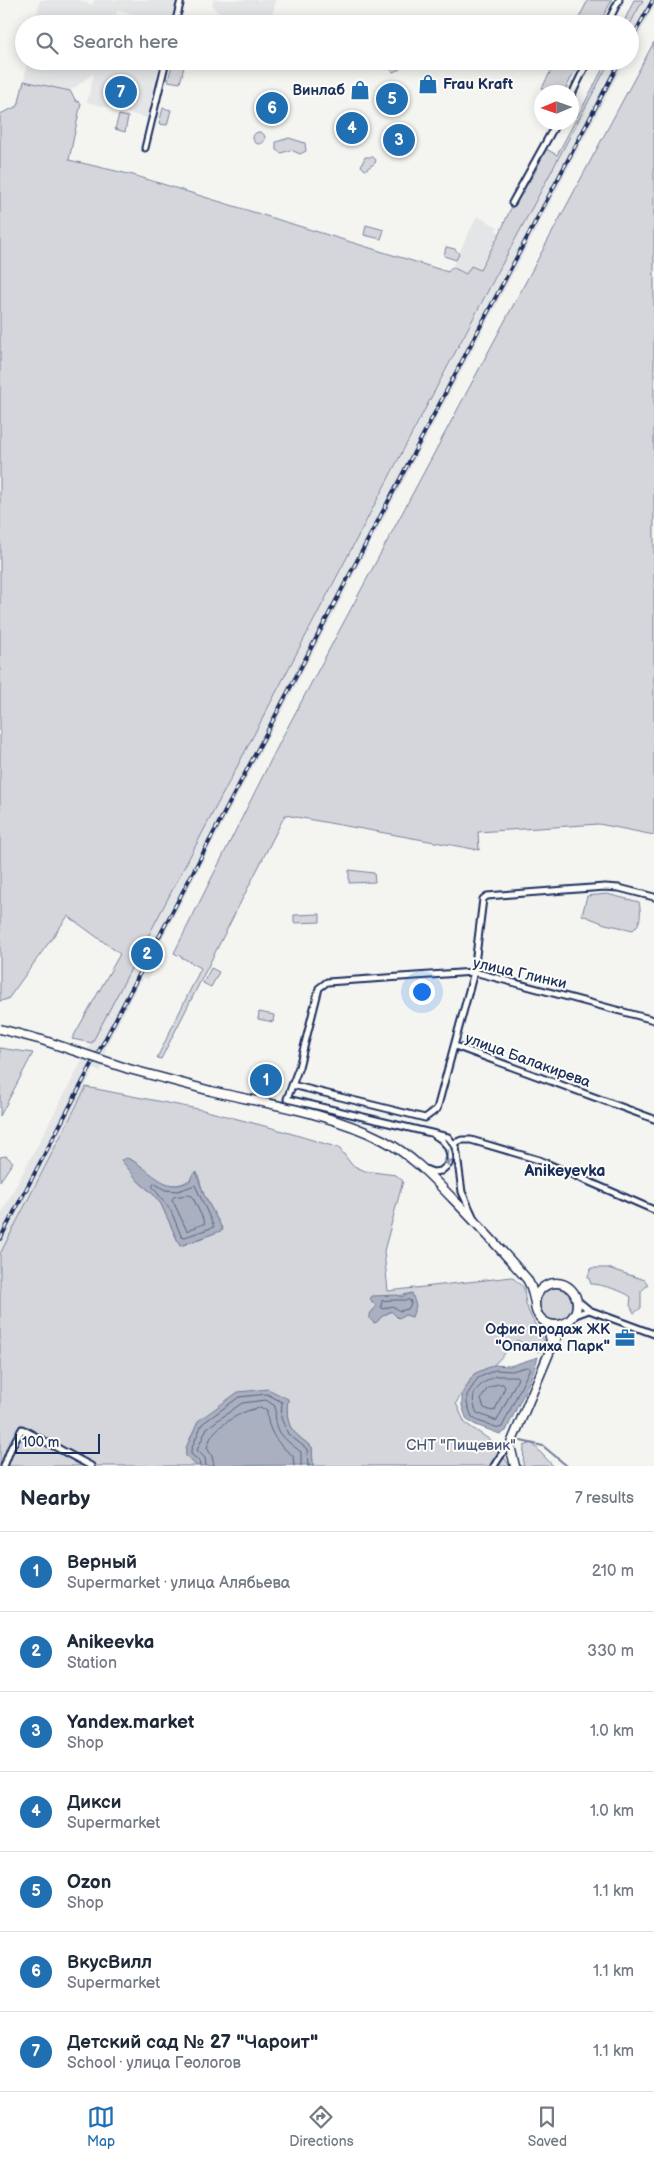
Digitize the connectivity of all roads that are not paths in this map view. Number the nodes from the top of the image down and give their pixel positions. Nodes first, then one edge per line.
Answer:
1 (181, 0) edge
2 (619, 0) edge
3 (177, 15) edge
4 (612, 15) edge
5 (164, 70) edge
6 (584, 70) edge
7 (576, 85) edge
8 (553, 130) edge
9 (145, 148) dead end
10 (512, 203) dead end
11 (654, 897) edge
12 (474, 972) junction
13 (654, 1020) edge
14 (0, 1028) edge
15 (455, 1046) junction
16 (292, 1085) junction
17 (654, 1119) edge
18 (424, 1130) junction
19 (454, 1142) junction
20 (420, 1166) junction
21 (654, 1210) edge
22 (483, 1229) junction
23 (527, 1279) junction
24 (551, 1283) junction
25 (577, 1300) junction
26 (535, 1303) junction
27 (589, 1310) junction
28 (573, 1316) junction
29 (566, 1322) junction
30 (547, 1323) junction
31 (654, 1334) edge
32 (552, 1346) junction
33 (510, 1448) junction
34 (4, 1466) edge
35 (90, 1466) edge
36 (494, 1466) edge
37 (515, 1466) edge

1 - 3 street
2 - 4 street
5 - 9 street
6 - 7 street
8 - 10 street
11 - 12 street
12 - 13 street, улица Глинки
12 - 15 street
12 - 16 street, улица Глинки
14 - 20 street, bridge
15 - 16 street, улица Балакирева
15 - 17 street, улица Балакирева
16 - 18 street
18 - 19 street
18 -> 20 street
19 - 21 street
19 - 22 street
20 - 22 street
22 - 23 street
23 - 24 street
23 - 26 street
24 - 25 street
24 - 26 street
25 - 27 street
25 - 28 street
26 - 30 street
27 - 28 street
27 - 31 street
28 - 29 street
29 - 30 street
29 - 32 street
30 - 32 street
32 - 33 street
33 - 36 street
33 - 37 street
34 - 35 street

